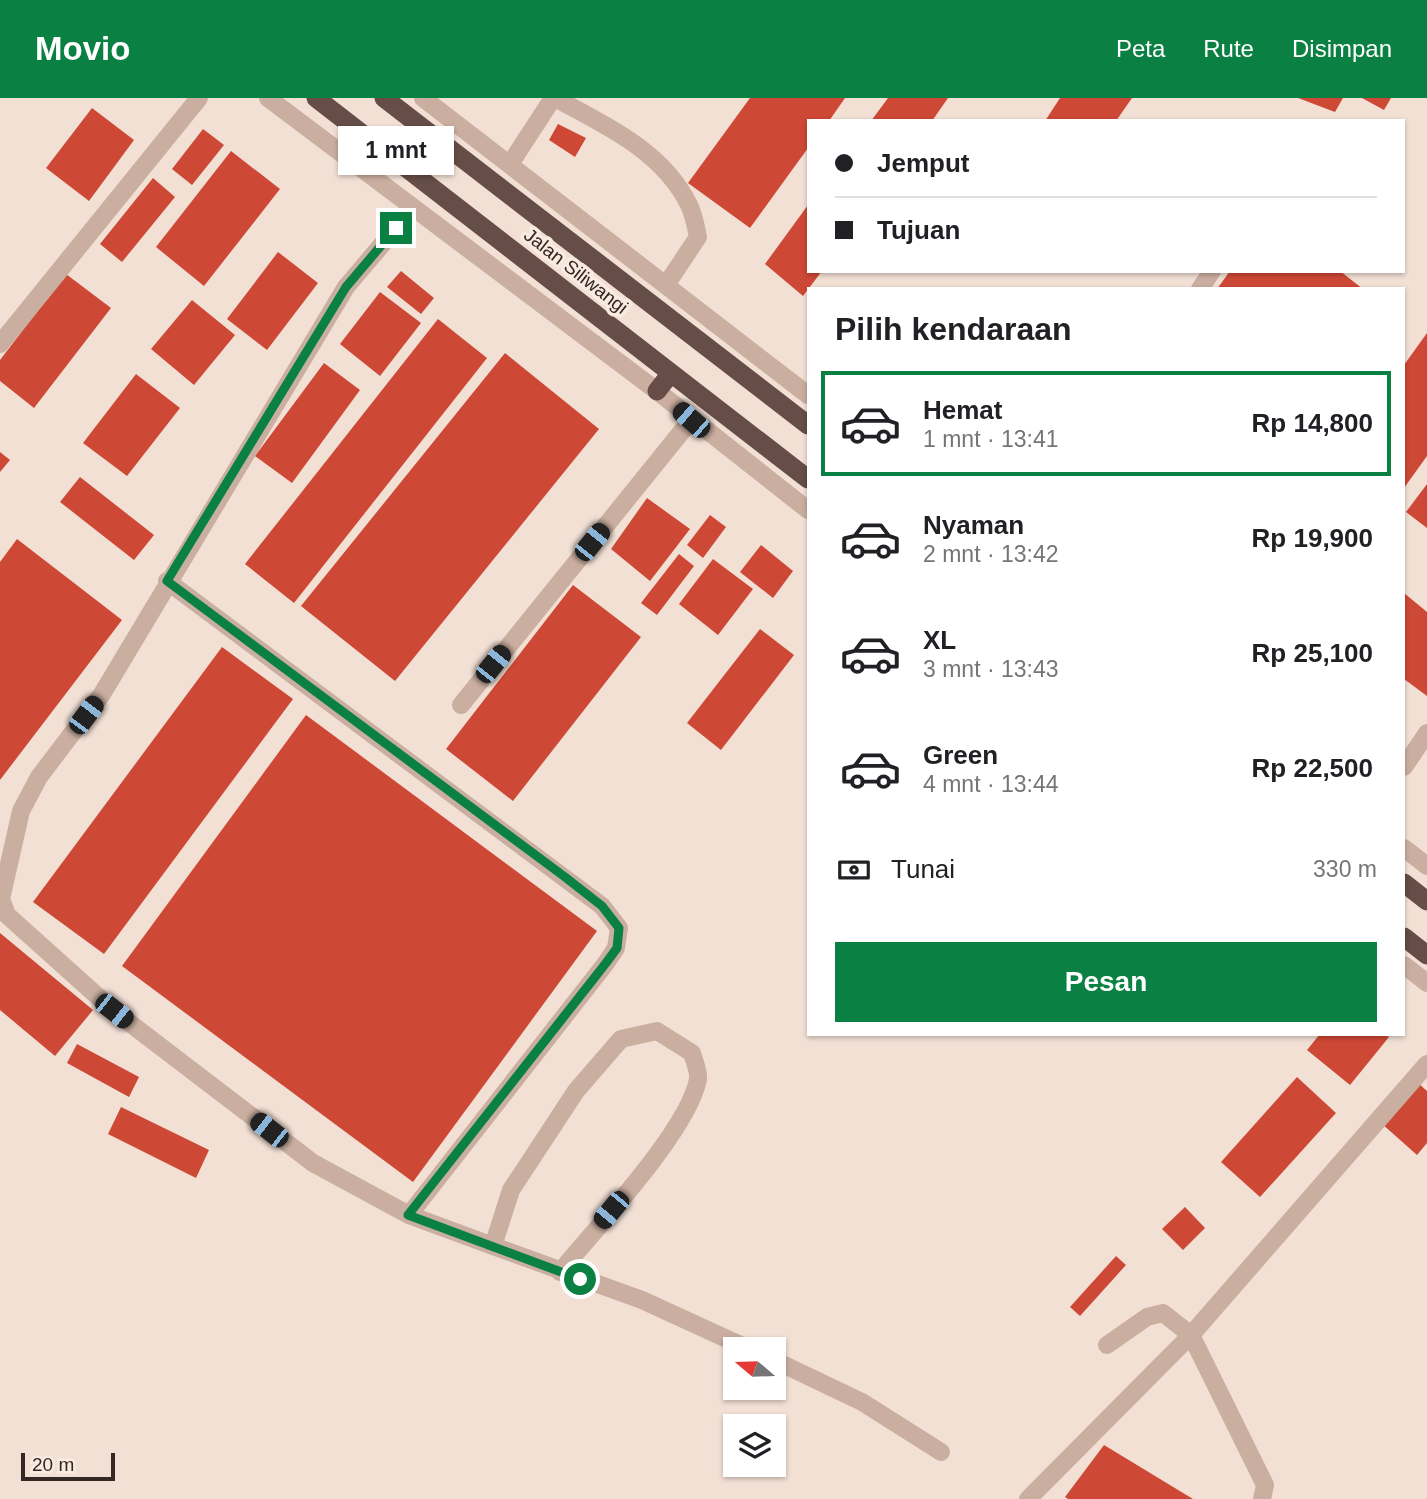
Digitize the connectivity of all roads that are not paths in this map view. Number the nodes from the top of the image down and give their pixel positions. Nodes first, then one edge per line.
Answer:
1 (198, 98) edge
2 (268, 98) edge
3 (316, 98) edge
4 (384, 98) edge
5 (423, 98) edge
6 (554, 98) edge
7 (510, 164) junction
8 (413, 208) junction
9 (666, 285) junction
10 (0, 344) edge
11 (671, 373) junction
12 (657, 391) junction
13 (807, 394) edge
14 (691, 420) junction
15 (807, 424) edge
16 (807, 478) edge
17 (807, 509) edge
18 (167, 581) junction
19 (461, 705) dead end
20 (1427, 733) edge
21 (1405, 766) edge
22 (1405, 849) edge
23 (1427, 866) edge
24 (1405, 884) edge
25 (1427, 901) edge
26 (1405, 938) edge
27 (1427, 955) edge
28 (1405, 966) edge
29 (1427, 983) edge
30 (1427, 1065) edge
31 (408, 1215) junction
32 (493, 1246) junction
33 (560, 1272) junction
34 (1191, 1335) junction
35 (723, 1337) edge
36 (1107, 1345) dead end
37 (786, 1366) edge
38 (941, 1452) dead end
39 (1028, 1499) edge
40 (1262, 1499) edge

1 - 10 street
2 - 8 street
3 - 11 highway, Jalan Siliwangi
4 - 15 highway, Jalan Siliwangi
5 - 7 street
6 - 7 street
6 - 9 street
7 - 9 street
8 - 12 street
8 - 18 street
9 - 13 street
11 - 12 highway
11 - 16 highway, Jalan Siliwangi
12 - 14 street
14 - 17 street
14 - 19 street
18 - 31 street
18 - 31 street
20 - 21 street
22 - 23 street
24 - 25 highway
26 - 27 highway
28 - 29 street
30 - 34 street
31 - 32 street
32 - 33 street
32 - 33 street
33 - 35 street
34 - 36 street
34 - 39 street
34 - 40 street
37 - 38 street

